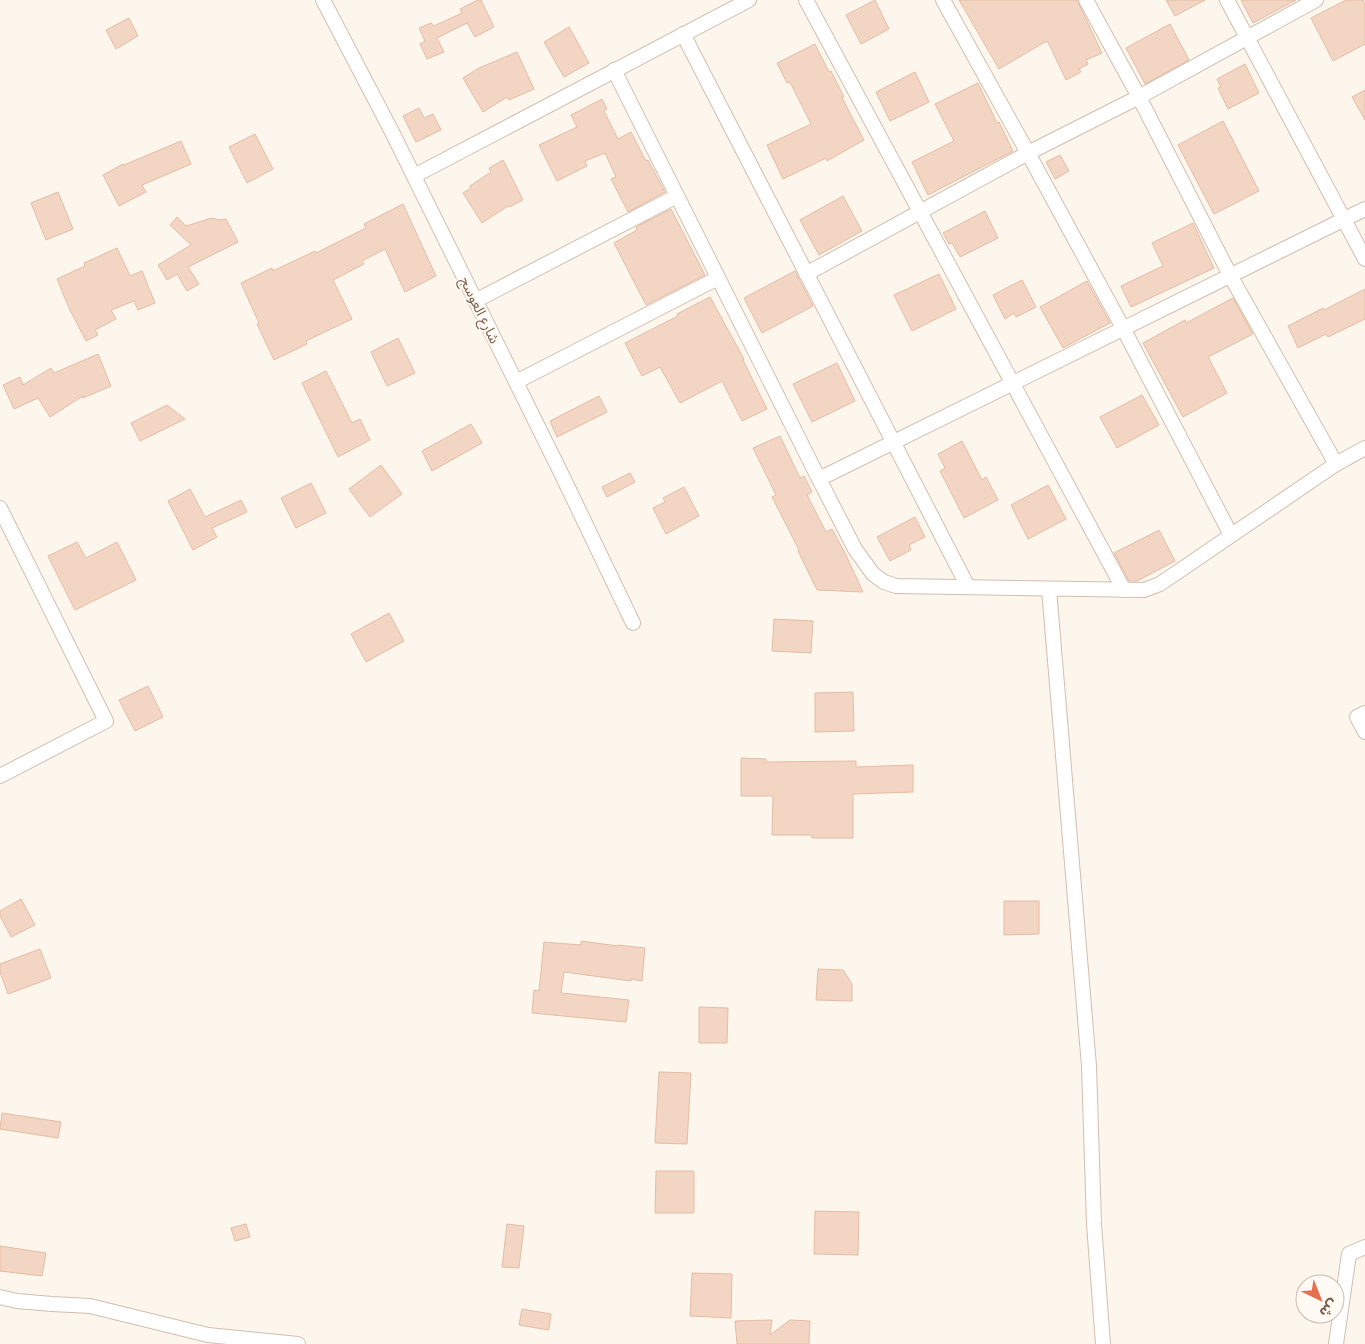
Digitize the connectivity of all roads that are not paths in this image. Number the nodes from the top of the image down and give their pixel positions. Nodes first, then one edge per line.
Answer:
1 (323, 0) edge
2 (749, 0) edge
3 (806, 0) edge
4 (943, 0) edge
5 (1086, 0) edge
6 (1227, 0) edge
7 (1316, 0) edge
8 (683, 34) junction
9 (1247, 38) junction
10 (614, 70) junction
11 (1139, 97) junction
12 (1028, 153) junction
13 (414, 176) junction
14 (677, 196) junction
15 (1365, 209) edge
16 (920, 213) junction
17 (1344, 219) junction
18 (1365, 259) edge
19 (806, 274) junction
20 (1230, 275) junction
21 (718, 278) junction
22 (475, 301) junction
23 (1123, 328) junction
24 (516, 382) junction
25 (1012, 383) junction
26 (893, 442) junction
27 (1365, 448) edge
28 (1336, 464) junction
29 (819, 479) junction
30 (0, 508) edge
31 (1231, 535) junction
32 (968, 587) junction
33 (1049, 589) junction
34 (1124, 590) junction
35 (633, 622) dead end
36 (1365, 713) edge
37 (1365, 732) edge
38 (0, 776) edge
39 (1365, 1247) edge
40 (0, 1297) edge
41 (298, 1344) edge
42 (1103, 1344) edge
43 (1336, 1344) edge

1 - 13 street, شارع العوسج
2 - 8 street
3 - 16 street
4 - 12 street
5 - 11 street
6 - 9 street
7 - 9 street
8 - 10 street
8 - 19 street
9 - 11 street
9 - 17 street
10 - 13 street
10 - 14 street
11 - 12 street
11 - 20 street
12 - 16 street
12 - 23 street
13 - 22 street, شارع العوسج
14 - 21 street
14 - 22 street
15 - 17 street
16 - 19 street
16 - 25 street
17 - 18 street
17 - 20 street
19 - 26 street
20 - 23 street
20 - 28 street
21 - 24 street
21 - 29 street
22 - 24 street, شارع العوسج
23 - 25 street
23 - 31 street
24 - 35 street, شارع العوسج
25 - 26 street
25 - 34 street
26 - 29 street
26 - 32 street
27 - 28 street
28 - 31 street
29 - 32 street
30 - 38 street
31 - 34 street
32 - 33 street
33 - 34 street
33 - 42 street
36 - 37 street
39 - 43 street
40 - 41 street

